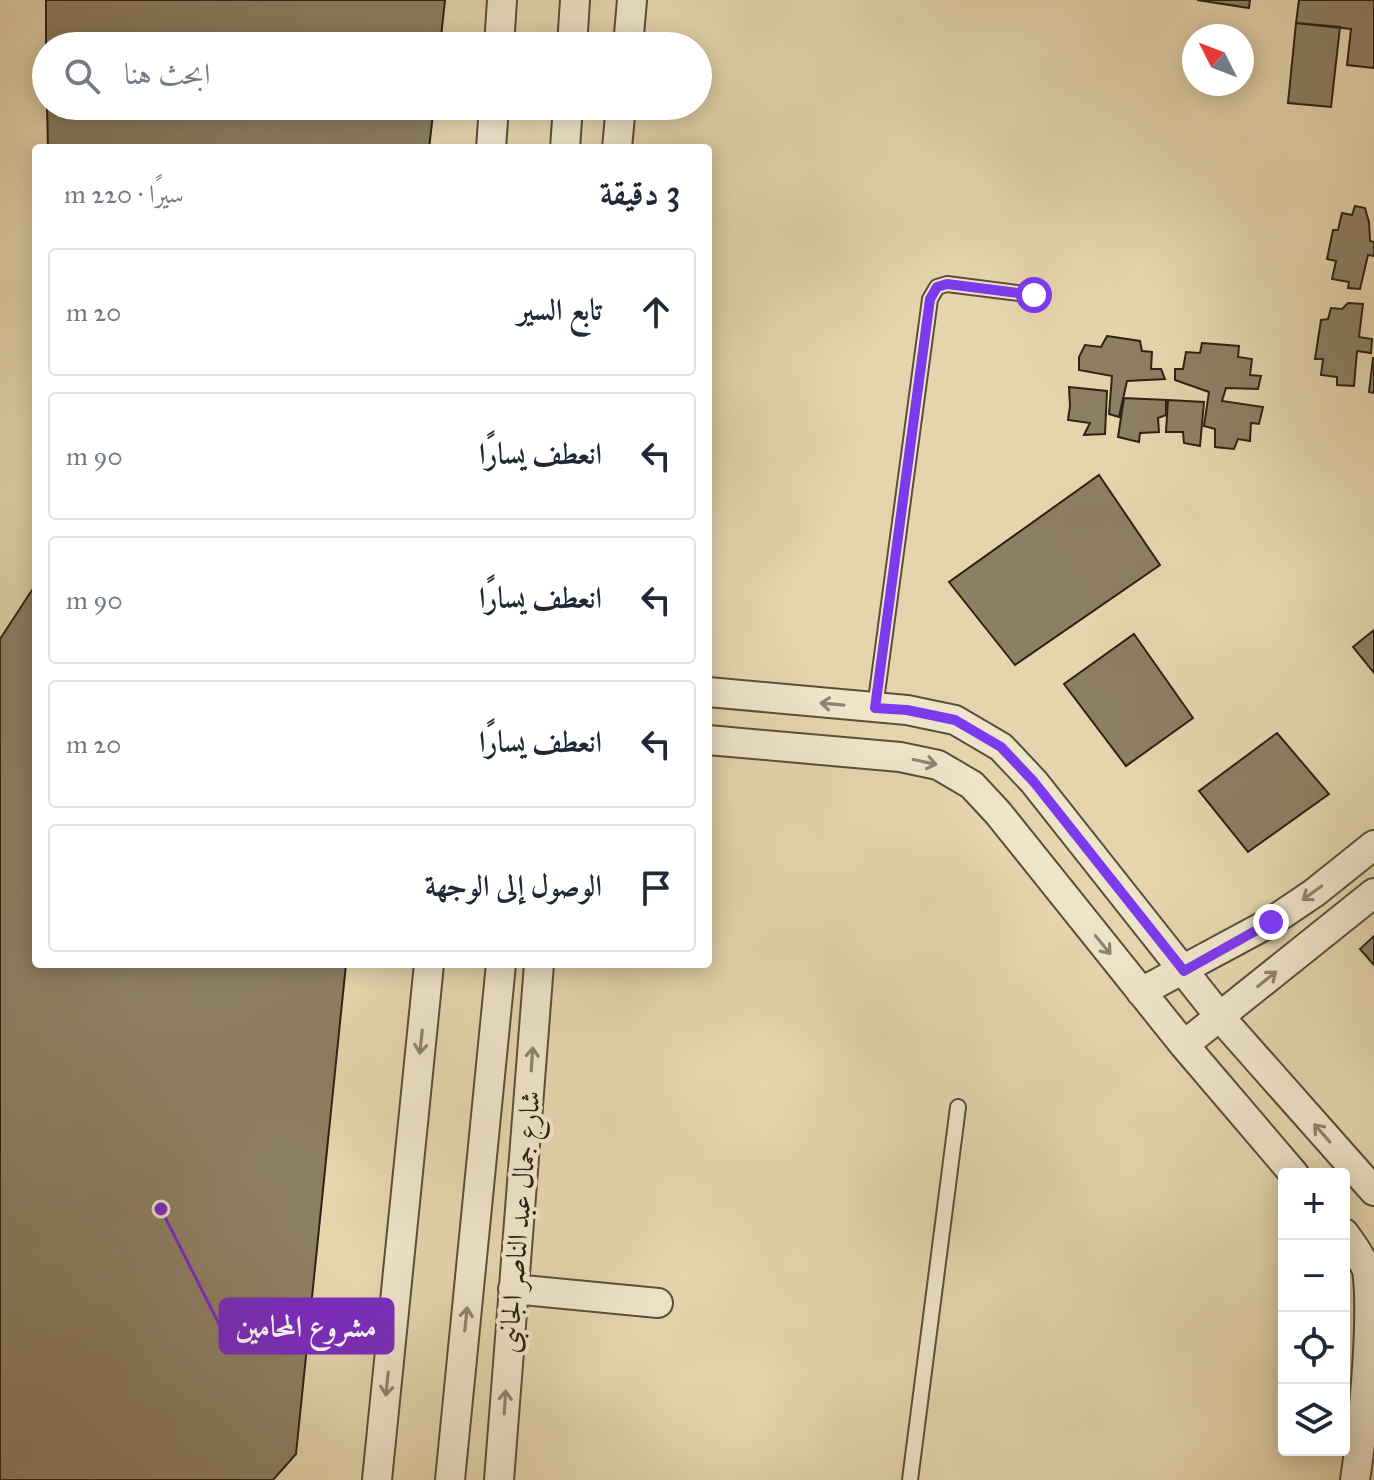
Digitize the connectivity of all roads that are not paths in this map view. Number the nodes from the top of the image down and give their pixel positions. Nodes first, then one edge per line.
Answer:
1 (502, 0) edge
2 (575, 0) edge
3 (632, 0) edge
4 (500, 32) edge
5 (573, 32) edge
6 (629, 32) edge
7 (493, 120) edge
8 (567, 120) edge
9 (620, 120) edge
10 (491, 144) edge
11 (565, 144) edge
12 (617, 144) edge
13 (1034, 295) dead end
14 (712, 692) edge
15 (875, 708) junction
16 (712, 740) edge
17 (1374, 845) edge
18 (1374, 893) edge
19 (429, 968) edge
20 (501, 968) edge
21 (539, 968) edge
22 (1184, 971) junction
23 (1141, 992) junction
24 (1220, 1017) junction
25 (1184, 1045) junction
26 (958, 1107) dead end
27 (1289, 1168) edge
28 (1374, 1191) edge
29 (1348, 1240) edge
30 (513, 1289) junction
31 (658, 1303) dead end
32 (377, 1480) edge
33 (450, 1480) edge
34 (499, 1480) edge
35 (910, 1480) edge
36 (1355, 1480) edge

1 - 4 street
2 - 5 street
3 - 6 street
7 - 10 street
8 - 11 street
9 - 12 street
13 - 15 lane
15 -> 14 street
15 - 22 street
16 -> 23 street
17 -> 22 street
24 -> 18 street
19 -> 32 street
33 -> 20 street
30 -> 21 street, شارع جمال عبد الناصر الجانبى
22 - 23 street
22 - 24 street
23 - 25 street
24 - 25 street
28 -> 24 street
25 - 27 street
26 - 35 lane
29 - 36 street
30 - 31 street
34 -> 30 street, شارع جمال عبد الناصر الجانبى

